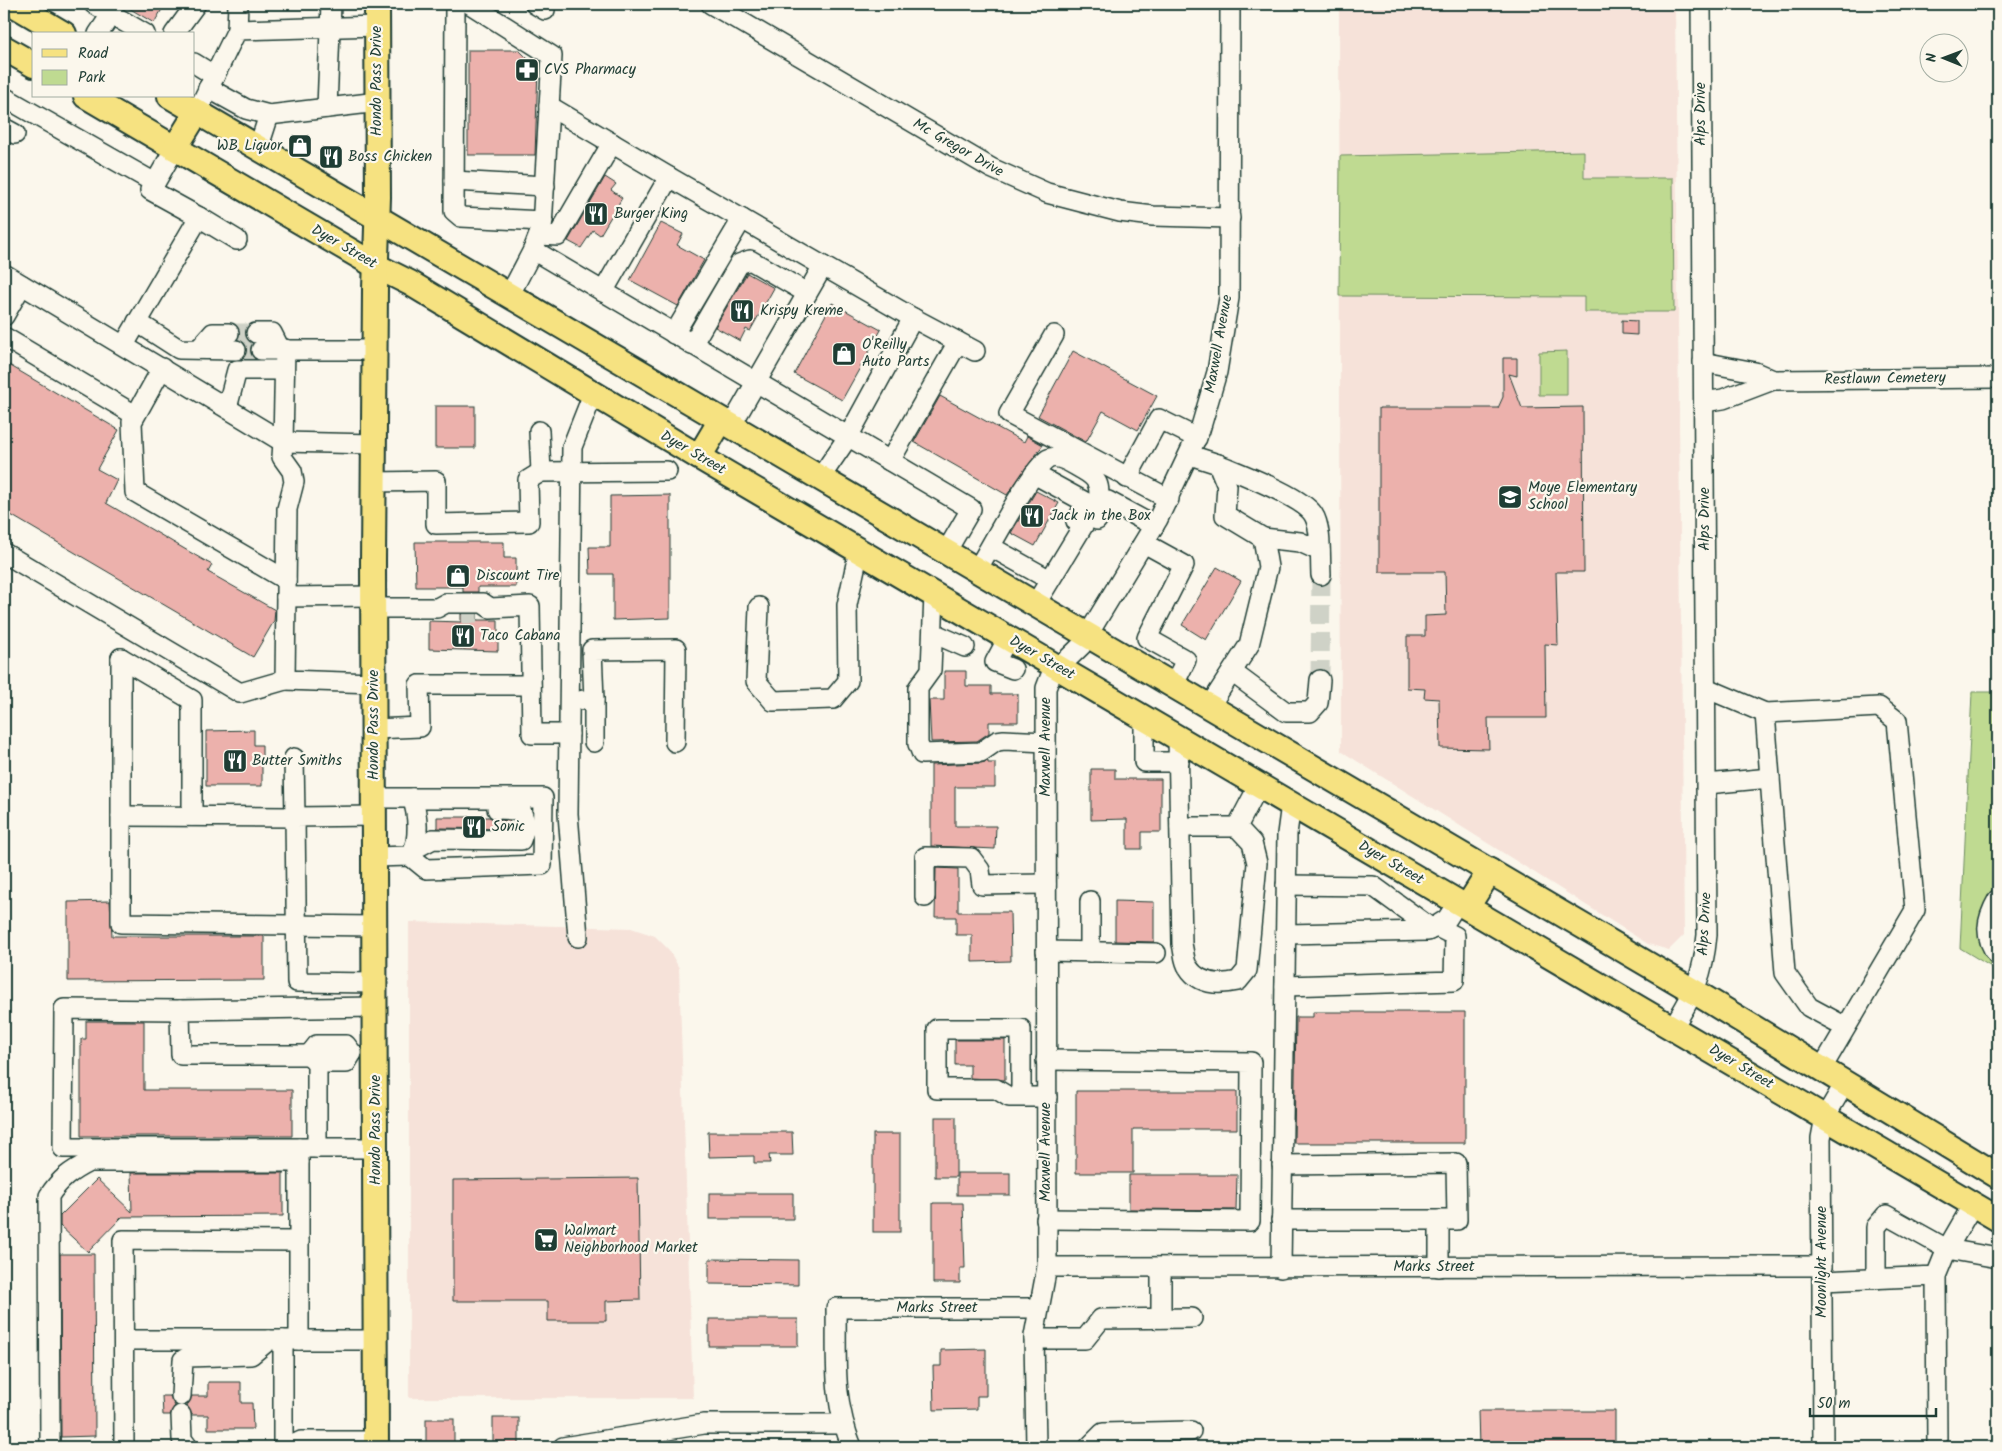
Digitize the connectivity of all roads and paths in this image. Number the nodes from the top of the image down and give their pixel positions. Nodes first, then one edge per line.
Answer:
1 (13, 4) edge
2 (94, 4) edge
3 (196, 4) edge
4 (238, 4) edge
5 (331, 4) edge
6 (456, 4) edge
7 (470, 4) edge
8 (712, 4) edge
9 (1230, 4) edge
10 (1701, 4) edge
11 (112, 13) junction
12 (377, 15) edge
13 (4, 18) edge
14 (331, 27) junction
15 (237, 30) junction
16 (61, 32) edge
17 (99, 32) edge
18 (142, 32) edge
19 (175, 32) edge
20 (4, 48) edge
21 (32, 64) edge
22 (195, 64) edge
23 (211, 82) junction
24 (4, 97) edge
25 (89, 98) edge
26 (173, 98) edge
27 (378, 102) junction
28 (549, 106) junction
29 (327, 108) junction
30 (197, 112) junction
31 (269, 115) junction
32 (612, 143) junction
33 (175, 148) junction
34 (258, 149) junction
35 (669, 177) junction
36 (454, 181) junction
37 (155, 183) junction
38 (545, 186) junction
39 (199, 217) junction
40 (1230, 218) junction
41 (378, 219) junction
42 (742, 219) junction
43 (538, 235) junction
44 (238, 240) dead end
45 (376, 266) junction
46 (823, 266) junction
47 (4, 274) edge
48 (22, 285) junction
49 (603, 292) junction
50 (807, 293) junction
51 (509, 296) junction
52 (4, 316) edge
53 (913, 318) junction
54 (137, 322) junction
55 (674, 334) junction
56 (1054, 335) dead end
57 (4, 337) edge
58 (958, 342) junction
59 (124, 345) junction
60 (692, 345) junction
61 (234, 346) tunnel mouth
62 (282, 349) junction
63 (375, 350) junction
64 (975, 352) dead end
65 (1703, 362) junction
66 (162, 368) junction
67 (284, 370) junction
68 (1998, 378) edge
69 (1772, 380) junction
70 (755, 382) junction
71 (593, 394) junction
72 (1704, 402) junction
73 (227, 408) junction
74 (135, 415) junction
75 (726, 423) junction
76 (539, 431) dead end
77 (848, 437) junction
78 (283, 442) junction
79 (374, 444) junction
80 (1193, 446) junction
81 (699, 457) junction
82 (890, 462) junction
83 (1218, 464) junction
84 (667, 471) dead end
85 (541, 472) junction
86 (572, 472) junction
87 (1034, 474) junction
88 (820, 478) junction
89 (1127, 478) junction
90 (374, 482) junction
91 (1169, 499) junction
92 (1154, 526) junction
93 (1263, 538) junction
94 (1144, 543) junction
95 (991, 547) junction
96 (859, 550) junction
97 (1320, 551) junction
98 (946, 552) junction
99 (4, 553) edge
100 (977, 570) junction
101 (1321, 574) tunnel mouth
102 (1047, 578) junction
103 (286, 588) junction
104 (934, 595) junction
105 (373, 602) junction
106 (1035, 605) junction
107 (437, 608) junction
108 (759, 608) dead end
109 (476, 612) junction
110 (933, 633) junction
111 (1088, 636) junction
112 (1008, 638) junction
113 (1147, 638) junction
114 (965, 647) dead end
115 (1133, 662) junction
116 (1058, 667) junction
117 (1013, 669) dead end
118 (1232, 672) junction
119 (286, 680) junction
120 (1320, 680) tunnel mouth
121 (374, 683) junction
122 (531, 685) junction
123 (1173, 686) junction
124 (1706, 688) junction
125 (569, 700) junction
126 (594, 700) junction
127 (1209, 706) junction
128 (1765, 713) junction
129 (1144, 718) junction
130 (374, 729) junction
131 (569, 734) junction
132 (1178, 738) junction
133 (594, 742) dead end
134 (675, 742) dead end
135 (1046, 742) junction
136 (294, 758) dead end
137 (1179, 762) junction
138 (1770, 778) junction
139 (1707, 784) junction
140 (1259, 785) junction
141 (542, 798) junction
142 (568, 798) junction
143 (414, 803) junction
144 (1292, 804) junction
145 (374, 807) junction
146 (121, 816) junction
147 (192, 816) junction
148 (295, 817) junction
149 (1180, 827) junction
150 (1237, 827) junction
151 (413, 852) junction
152 (374, 857) junction
153 (1490, 872) junction
154 (1046, 884) junction
155 (1286, 885) junction
156 (925, 897) dead end
157 (1998, 899) edge
158 (1090, 900) dead end
159 (1462, 904) junction
160 (296, 924) junction
161 (375, 926) junction
162 (1434, 928) junction
163 (1286, 934) junction
164 (578, 937) dead end
165 (1046, 951) junction
166 (1090, 952) junction
167 (1156, 953) dead end
168 (1998, 956) edge
169 (375, 983) junction
170 (1285, 986) junction
171 (1695, 992) junction
172 (376, 1007) junction
173 (180, 1010) junction
174 (1673, 1026) junction
175 (1846, 1027) junction
176 (1021, 1046) junction
177 (376, 1053) junction
178 (1046, 1053) junction
179 (313, 1059) junction
180 (1822, 1068) junction
181 (1845, 1083) junction
182 (1021, 1097) junction
183 (1046, 1097) junction
184 (1825, 1117) junction
185 (376, 1148) junction
186 (305, 1153) junction
187 (1282, 1165) junction
188 (1998, 1176) edge
189 (1973, 1204) junction
190 (1046, 1219) junction
191 (1998, 1219) edge
192 (1281, 1220) junction
193 (1439, 1220) junction
194 (299, 1241) junction
195 (1947, 1249) junction
196 (1998, 1258) edge
197 (1047, 1267) junction
198 (1439, 1267) junction
199 (1161, 1268) junction
200 (1281, 1268) junction
201 (1822, 1274) junction
202 (1936, 1276) junction
203 (1876, 1279) junction
204 (1038, 1308) junction
205 (1161, 1318) junction
206 (1192, 1318) dead end
207 (1034, 1339) junction
208 (124, 1340) junction
209 (284, 1340) junction
210 (376, 1340) junction
211 (842, 1424) junction
212 (1191, 1431) dead end
213 (376, 1444) edge
214 (50, 1447) edge
215 (124, 1447) edge
216 (188, 1447) edge
217 (283, 1447) edge
218 (289, 1447) edge
219 (563, 1447) edge
220 (852, 1447) edge
221 (1036, 1447) edge
222 (1089, 1447) edge
223 (1823, 1447) edge
224 (1937, 1447) edge

1 - 13 main road
1 - 16 main road
2 - 11 street
3 - 19 street
4 - 15 street
5 - 14 street
6 - 36 street
7 - 28 street
8 - 40 street, Mc Gregor Drive
9 - 40 street, Maxwell Avenue
10 - 65 street, Alps Drive
11 - 17 street
11 - 18 street
12 - 14 street
12 - 27 main road, Hondo Pass Drive
14 - 15 street
14 - 29 street
15 - 23 street
20 - 21 main road
22 - 23 street
23 - 30 street
23 - 31 street
24 - 37 street
25 - 33 main road, Dyer Street
26 - 30 main road
27 - 29 street
27 - 41 main road, Hondo Pass Drive
28 - 32 street
28 - 38 street
29 - 31 street
30 - 33 main road
30 - 34 main road
31 - 34 street
32 - 35 street
32 - 43 street
33 - 37 street
33 - 45 main road, Dyer Street
34 - 41 main road
35 - 42 street
35 - 49 street
36 - 38 street
36 - 43 street
37 - 39 street
38 - 43 street
39 - 44 street
39 - 54 street
40 - 80 street, Maxwell Avenue
41 - 45 main road, Hondo Pass Drive
41 - 51 main road
42 - 46 street
42 - 55 street
43 - 49 street
43 - 51 street
45 - 63 main road, Hondo Pass Drive
45 - 71 main road, Dyer Street
46 - 50 street
46 - 53 street
47 - 48 street
48 - 52 street
48 - 59 street
49 - 55 street
50 - 60 street
50 - 70 street
51 - 75 main road
53 - 58 street
53 - 77 street
54 - 59 street
54 - 61 street
55 - 60 street
56 - 89 street
57 - 74 street
58 - 64 street
58 - 82 street
59 - 66 street
60 - 70 street
62 - 62 street
62 - 63 street
62 - 67 street
63 - 79 main road, Hondo Pass Drive
65 - 69 street, Restlawn Cemetery
65 - 72 street, Alps Drive
66 - 73 street
66 - 74 street
67 - 73 street
67 - 78 street
68 - 69 street, Restlawn Cemetery
69 - 72 street, Restlawn Cemetery
70 - 75 street
70 - 77 street
71 - 81 main road, Dyer Street
71 - 86 street
72 - 124 street, Alps Drive
73 - 78 street
74 - 103 street
75 - 81 main road
75 - 88 main road
76 - 85 street
77 - 82 street
77 - 88 street
78 - 79 street
78 - 103 street
79 - 90 main road, Hondo Pass Drive
80 - 83 street
80 - 89 street
80 - 91 street, Maxwell Avenue
81 - 96 main road, Dyer Street
82 - 98 street
83 - 93 street
83 - 97 street
84 - 86 street
85 - 86 street
85 - 90 street
86 - 125 street
87 - 95 street
87 - 102 street
87 - 102 street
88 - 98 main road
89 - 91 street
90 - 105 main road, Hondo Pass Drive
91 - 92 street, Maxwell Avenue
92 - 94 street, Maxwell Avenue
92 - 102 street
93 - 97 street
93 - 118 street
94 - 111 street, Maxwell Avenue
94 - 113 street
95 - 100 street
95 - 102 street
96 - 104 main road, Dyer Street
96 - 108 street
97 - 101 street
98 - 100 main road
99 - 119 street
100 - 106 main road
102 - 106 street
103 - 105 street
103 - 119 street
104 - 110 street
104 - 112 main road, Dyer Street
105 - 107 street
105 - 121 main road, Hondo Pass Drive
106 - 111 main road
107 - 109 street
107 - 109 street
109 - 122 street
110 - 114 street
110 - 135 street
111 - 115 main road
111 - 116 street, Maxwell Avenue
112 - 116 main road, Dyer Street
112 - 117 street
113 - 115 street
113 - 123 street
115 - 123 main road
116 - 129 main road, Dyer Street
116 - 135 street, Maxwell Avenue
118 - 120 street
118 - 127 street
119 - 121 street
121 - 130 main road, Hondo Pass Drive
122 - 130 street
122 - 131 street
123 - 127 main road
124 - 128 street
124 - 139 street, Alps Drive
125 - 126 street
125 - 131 street
126 - 133 street
126 - 134 street
127 - 153 main road
128 - 138 street
128 - 175 street
129 - 132 main road, Dyer Street
129 - 137 street
130 - 145 main road, Hondo Pass Drive
131 - 142 street
132 - 137 street
132 - 140 main road, Dyer Street
135 - 154 street, Maxwell Avenue
136 - 148 street
137 - 149 street
138 - 139 street
138 - 175 street
139 - 171 street, Alps Drive
140 - 144 main road, Dyer Street
140 - 150 street
141 - 142 street
141 - 143 street
141 - 151 street
142 - 164 street
143 - 145 street
143 - 151 street
143 - 151 street
144 - 155 street
144 - 159 main road, Dyer Street
145 - 148 street
145 - 152 main road, Hondo Pass Drive
146 - 147 street
146 - 147 street
146 - 160 street
147 - 148 street
148 - 160 street
149 - 150 street
149 - 150 street
151 - 152 street
152 - 161 main road, Hondo Pass Drive
153 - 159 main road
153 - 171 main road
154 - 156 street
154 - 165 street, Maxwell Avenue
155 - 162 street
155 - 163 street
157 - 168 street
158 - 166 street
159 - 162 street
159 - 174 main road, Dyer Street
160 - 161 street
160 - 169 street
161 - 169 main road, Hondo Pass Drive
162 - 163 street
162 - 170 street
163 - 170 street
165 - 166 street
165 - 178 street, Maxwell Avenue
166 - 167 street
169 - 172 main road, Hondo Pass Drive
170 - 187 street
171 - 174 street, Alps Drive
171 - 180 main road
172 - 173 street
172 - 177 main road, Hondo Pass Drive
173 - 179 street
173 - 186 street
174 - 184 main road, Dyer Street
175 - 180 street
176 - 178 street
176 - 182 street
176 - 182 street
177 - 179 street
177 - 185 main road, Hondo Pass Drive
178 - 183 street, Maxwell Avenue
178 - 190 street
179 - 186 street
180 - 181 main road
181 - 184 street, Moonlight Avenue
181 - 188 main road
182 - 183 street
183 - 190 street, Maxwell Avenue
184 - 189 main road, Dyer Street
184 - 201 street, Moonlight Avenue
185 - 186 street
185 - 210 main road, Hondo Pass Drive
186 - 194 street
186 - 214 street
187 - 192 street
187 - 193 street
189 - 191 main road, Dyer Street
189 - 195 street
190 - 197 street, Maxwell Avenue
192 - 193 street
192 - 200 street
193 - 198 street
194 - 208 street
194 - 209 street
195 - 196 street
195 - 202 street
195 - 203 street
197 - 199 street, Marks Street
197 - 204 street, Maxwell Avenue
198 - 200 street, Marks Street
198 - 201 street, Marks Street
199 - 200 street, Marks Street
199 - 205 street
201 - 203 street, Marks Street
201 - 223 street, Moonlight Avenue
202 - 203 street, Marks Street
202 - 224 street
204 - 207 street, Maxwell Avenue
204 - 211 street, Marks Street
205 - 206 street
205 - 207 street
207 - 221 street, Maxwell Avenue
208 - 209 street
208 - 215 street
209 - 210 street
209 - 216 street
209 - 217 street
210 - 213 main road, Hondo Pass Drive
211 - 219 street
211 - 220 street
212 - 222 street
213 - 218 street

